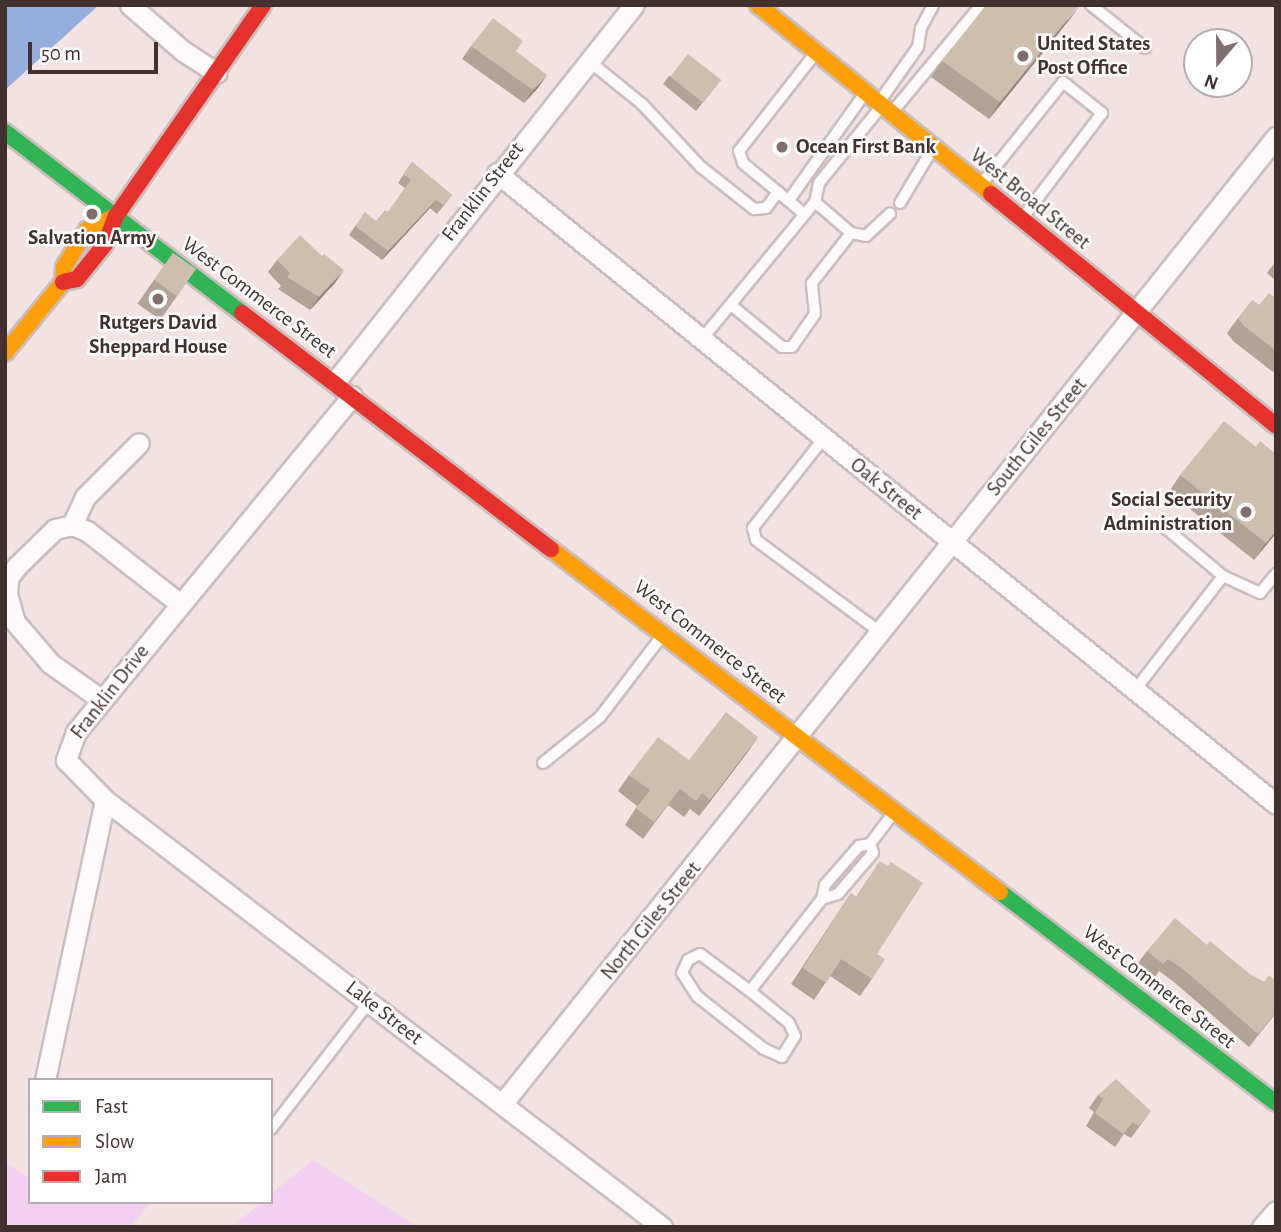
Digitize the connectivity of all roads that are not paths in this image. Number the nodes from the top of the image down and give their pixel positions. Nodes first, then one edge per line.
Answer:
1 (130, 5) edge
2 (263, 5) edge
3 (634, 5) edge
4 (758, 5) edge
5 (933, 5) edge
6 (981, 5) edge
7 (1091, 5) edge
8 (1145, 48) dead end
9 (816, 52) junction
10 (589, 61) junction
11 (217, 73) junction
12 (866, 92) junction
13 (884, 107) junction
14 (5, 132) edge
15 (1276, 137) edge
16 (933, 147) junction
17 (497, 173) junction
18 (980, 186) junction
19 (778, 192) junction
20 (789, 200) junction
21 (815, 202) junction
22 (900, 203) dead end
23 (804, 214) junction
24 (890, 214) dead end
25 (116, 216) junction
26 (1022, 219) junction
27 (851, 233) junction
28 (731, 305) junction
29 (1136, 313) junction
30 (702, 339) junction
31 (5, 354) edge
32 (335, 382) junction
33 (352, 396) junction
34 (1276, 426) edge
35 (824, 438) junction
36 (139, 443) dead end
37 (72, 525) junction
38 (1162, 525) dead end
39 (953, 543) junction
40 (1276, 574) edge
41 (1223, 576) junction
42 (180, 604) junction
43 (664, 633) junction
44 (881, 633) junction
45 (1135, 690) junction
46 (102, 700) junction
47 (799, 736) junction
48 (544, 762) dead end
49 (105, 800) junction
50 (1276, 804) edge
51 (895, 811) junction
52 (870, 844) junction
53 (846, 860) junction
54 (859, 870) junction
55 (822, 899) junction
56 (750, 991) junction
57 (369, 1002) junction
58 (46, 1078) edge
59 (1276, 1103) edge
60 (502, 1104) junction
61 (273, 1126) edge
62 (1276, 1211) edge
63 (662, 1227) edge
64 (1262, 1227) edge

1 - 11 street
2 - 11 main road
3 - 10 street, Franklin Street
4 - 9 main road, West Broad Street
5 - 13 lane
6 - 13 lane
7 - 8 lane
9 - 12 main road, West Broad Street
9 - 19 lane
10 - 17 street, Franklin Street
10 - 19 lane
11 - 25 main road
12 - 13 main road, West Broad Street
12 - 20 lane
13 - 16 main road, West Broad Street
13 - 21 lane
14 - 25 main road, West Commerce Street
15 - 29 street, South Giles Street
16 - 18 main road, West Broad Street
16 - 22 lane
17 - 30 street, Oak Street
17 - 32 street, Franklin Street
18 - 26 main road, West Broad Street
18 - 26 lane
19 - 20 lane
20 - 23 lane
21 - 23 lane
21 - 27 lane
23 - 28 lane
24 - 27 lane
25 - 31 main road
25 - 32 main road, West Commerce Street
26 - 29 main road, West Broad Street
27 - 28 lane
28 - 30 lane
29 - 34 main road, West Broad Street
29 - 39 street, South Giles Street
30 - 35 street, Oak Street
32 - 33 main road, West Commerce Street
33 - 42 street, Franklin Drive
33 - 43 main road, West Commerce Street
35 - 39 street, Oak Street
35 - 44 lane
36 - 37 street
37 - 42 street
37 - 46 street
38 - 41 lane
39 - 44 street, South Giles Street
39 - 45 street, Oak Street
40 - 41 lane
41 - 45 lane
42 - 46 street, Franklin Drive
43 - 47 main road, West Commerce Street
43 - 48 lane
44 - 47 street, South Giles Street
45 - 50 street, Oak Street
46 - 49 street, Franklin Drive
47 - 51 main road, West Commerce Street
47 - 60 street, North Giles Street
49 - 57 street, Lake Street
49 - 58 street
51 - 52 lane
51 - 59 main road, West Commerce Street
52 - 53 lane
52 - 54 lane
53 - 54 lane
53 - 55 lane
54 - 55 lane
55 - 56 lane
56 - 56 lane
57 - 60 street, Lake Street
57 - 61 lane
60 - 63 street, Lake Street
62 - 64 street

